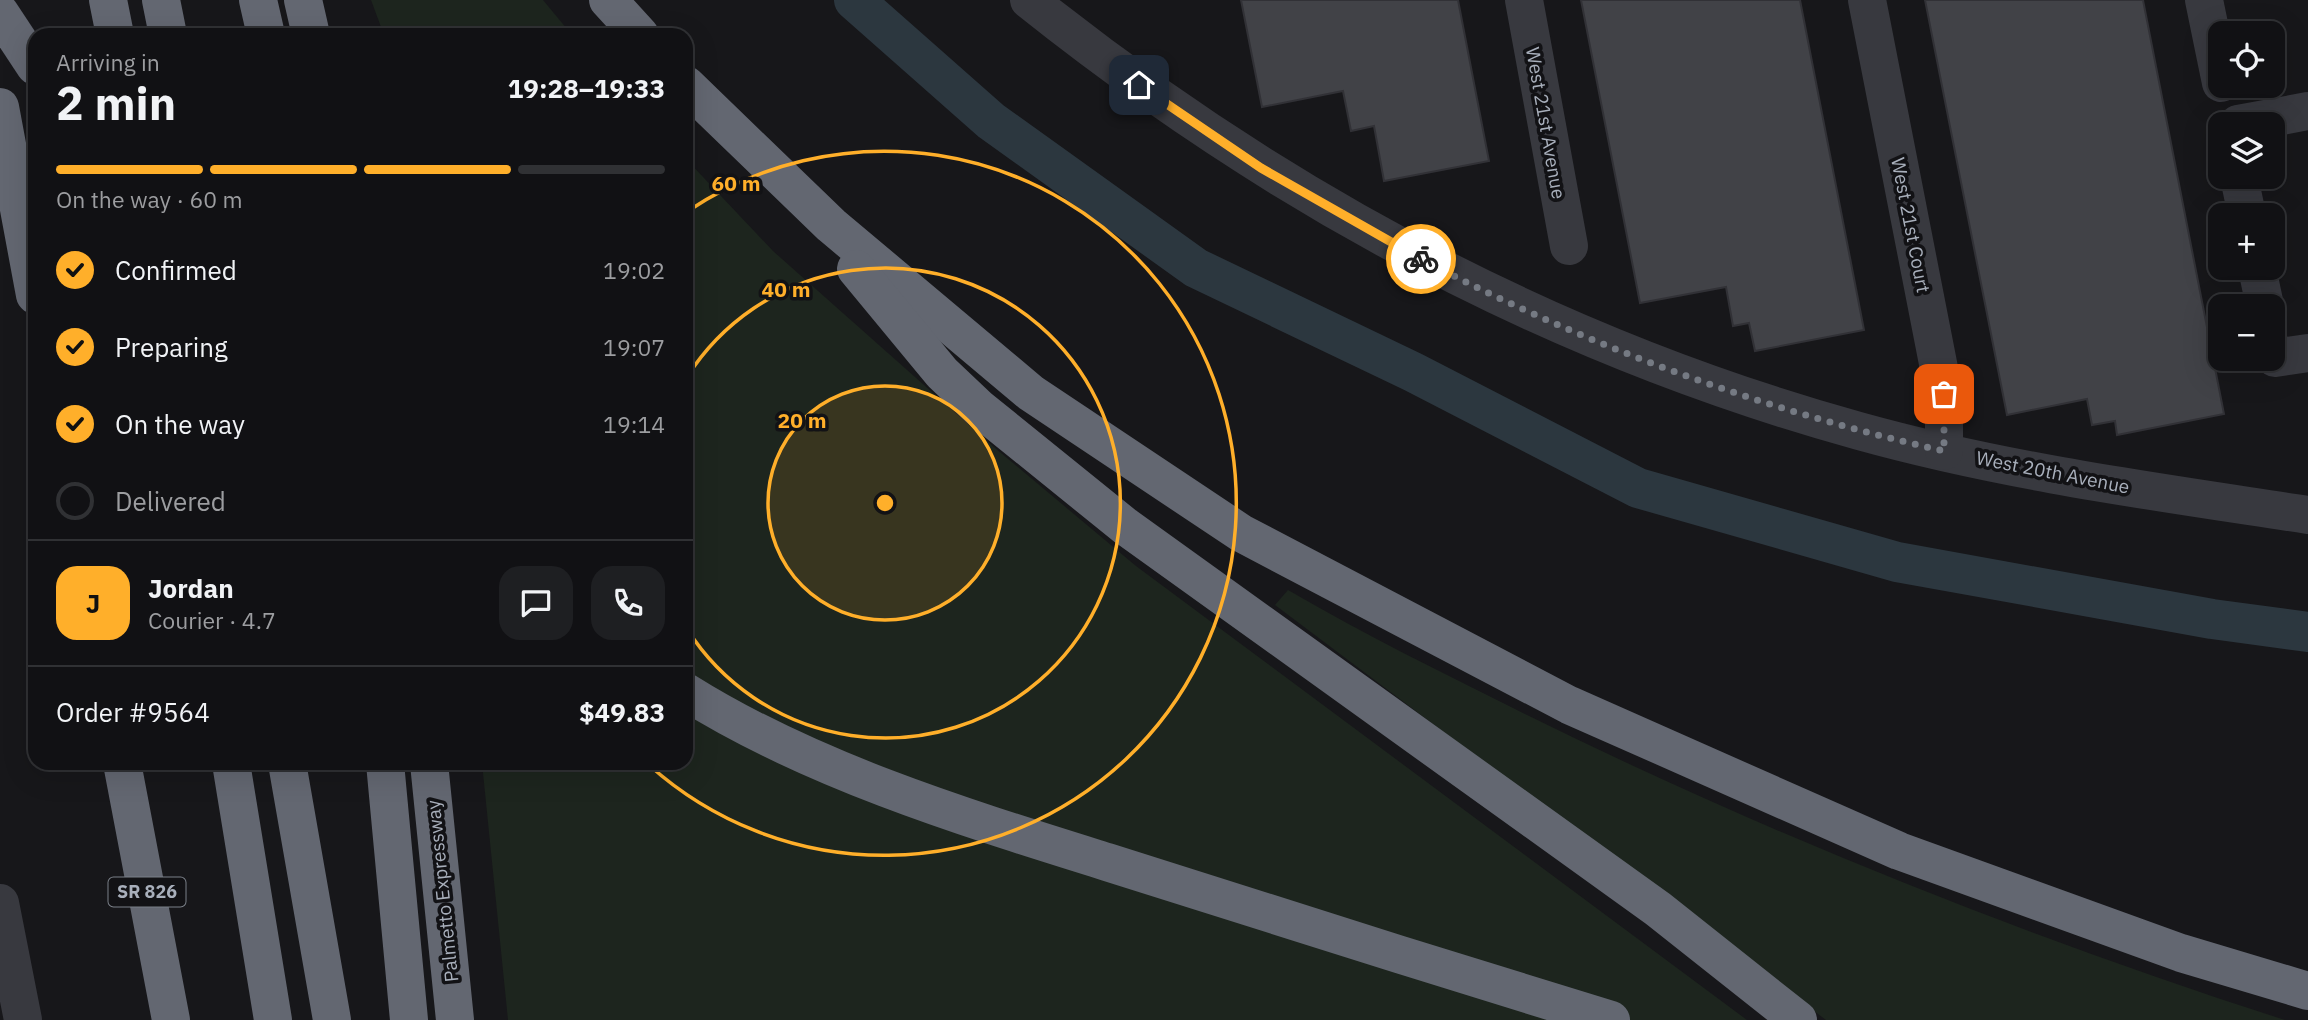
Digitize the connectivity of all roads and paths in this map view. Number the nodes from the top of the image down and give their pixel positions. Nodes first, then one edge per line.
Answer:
1 (108, 0) edge
2 (161, 0) edge
3 (258, 0) edge
4 (303, 0) edge
5 (608, 0) edge
6 (1029, 0) edge
7 (1524, 0) edge
8 (1867, 0) edge
9 (2204, 0) edge
10 (0, 13) edge
11 (2208, 21) edge
12 (114, 28) edge
13 (166, 28) edge
14 (264, 28) edge
15 (309, 28) edge
16 (634, 28) edge
17 (28, 55) edge
18 (693, 92) edge
19 (0, 107) edge
20 (2308, 111) edge
21 (2285, 115) edge
22 (787, 186) junction
23 (1569, 246) dead end
24 (28, 257) edge
25 (2308, 353) edge
26 (2285, 356) edge
27 (1944, 451) junction
28 (2308, 515) edge
29 (693, 696) edge
30 (123, 770) edge
31 (232, 770) edge
32 (288, 770) edge
33 (386, 770) edge
34 (430, 770) edge
35 (0, 903) edge
36 (2308, 991) edge
37 (23, 1020) edge
38 (171, 1020) edge
39 (273, 1020) edge
40 (332, 1020) edge
41 (410, 1020) edge
42 (455, 1020) edge
43 (1611, 1020) edge
44 (1798, 1020) edge

1 - 12 highway
2 - 13 highway
3 - 14 highway
4 - 15 highway
5 - 16 highway
6 - 27 street, West 20th Avenue
7 - 23 street, West 21st Avenue
8 - 27 street, West 21st Court
9 - 11 street
10 - 17 highway
18 - 22 highway
19 - 24 highway
20 - 21 street
22 - 36 highway
22 - 44 highway
25 - 26 street
27 - 28 street, West 20th Avenue
29 - 43 highway
30 - 38 highway, SR 826
31 - 39 highway
32 - 40 highway
33 - 41 highway
34 - 42 highway, Palmetto Expressway
35 - 37 street

